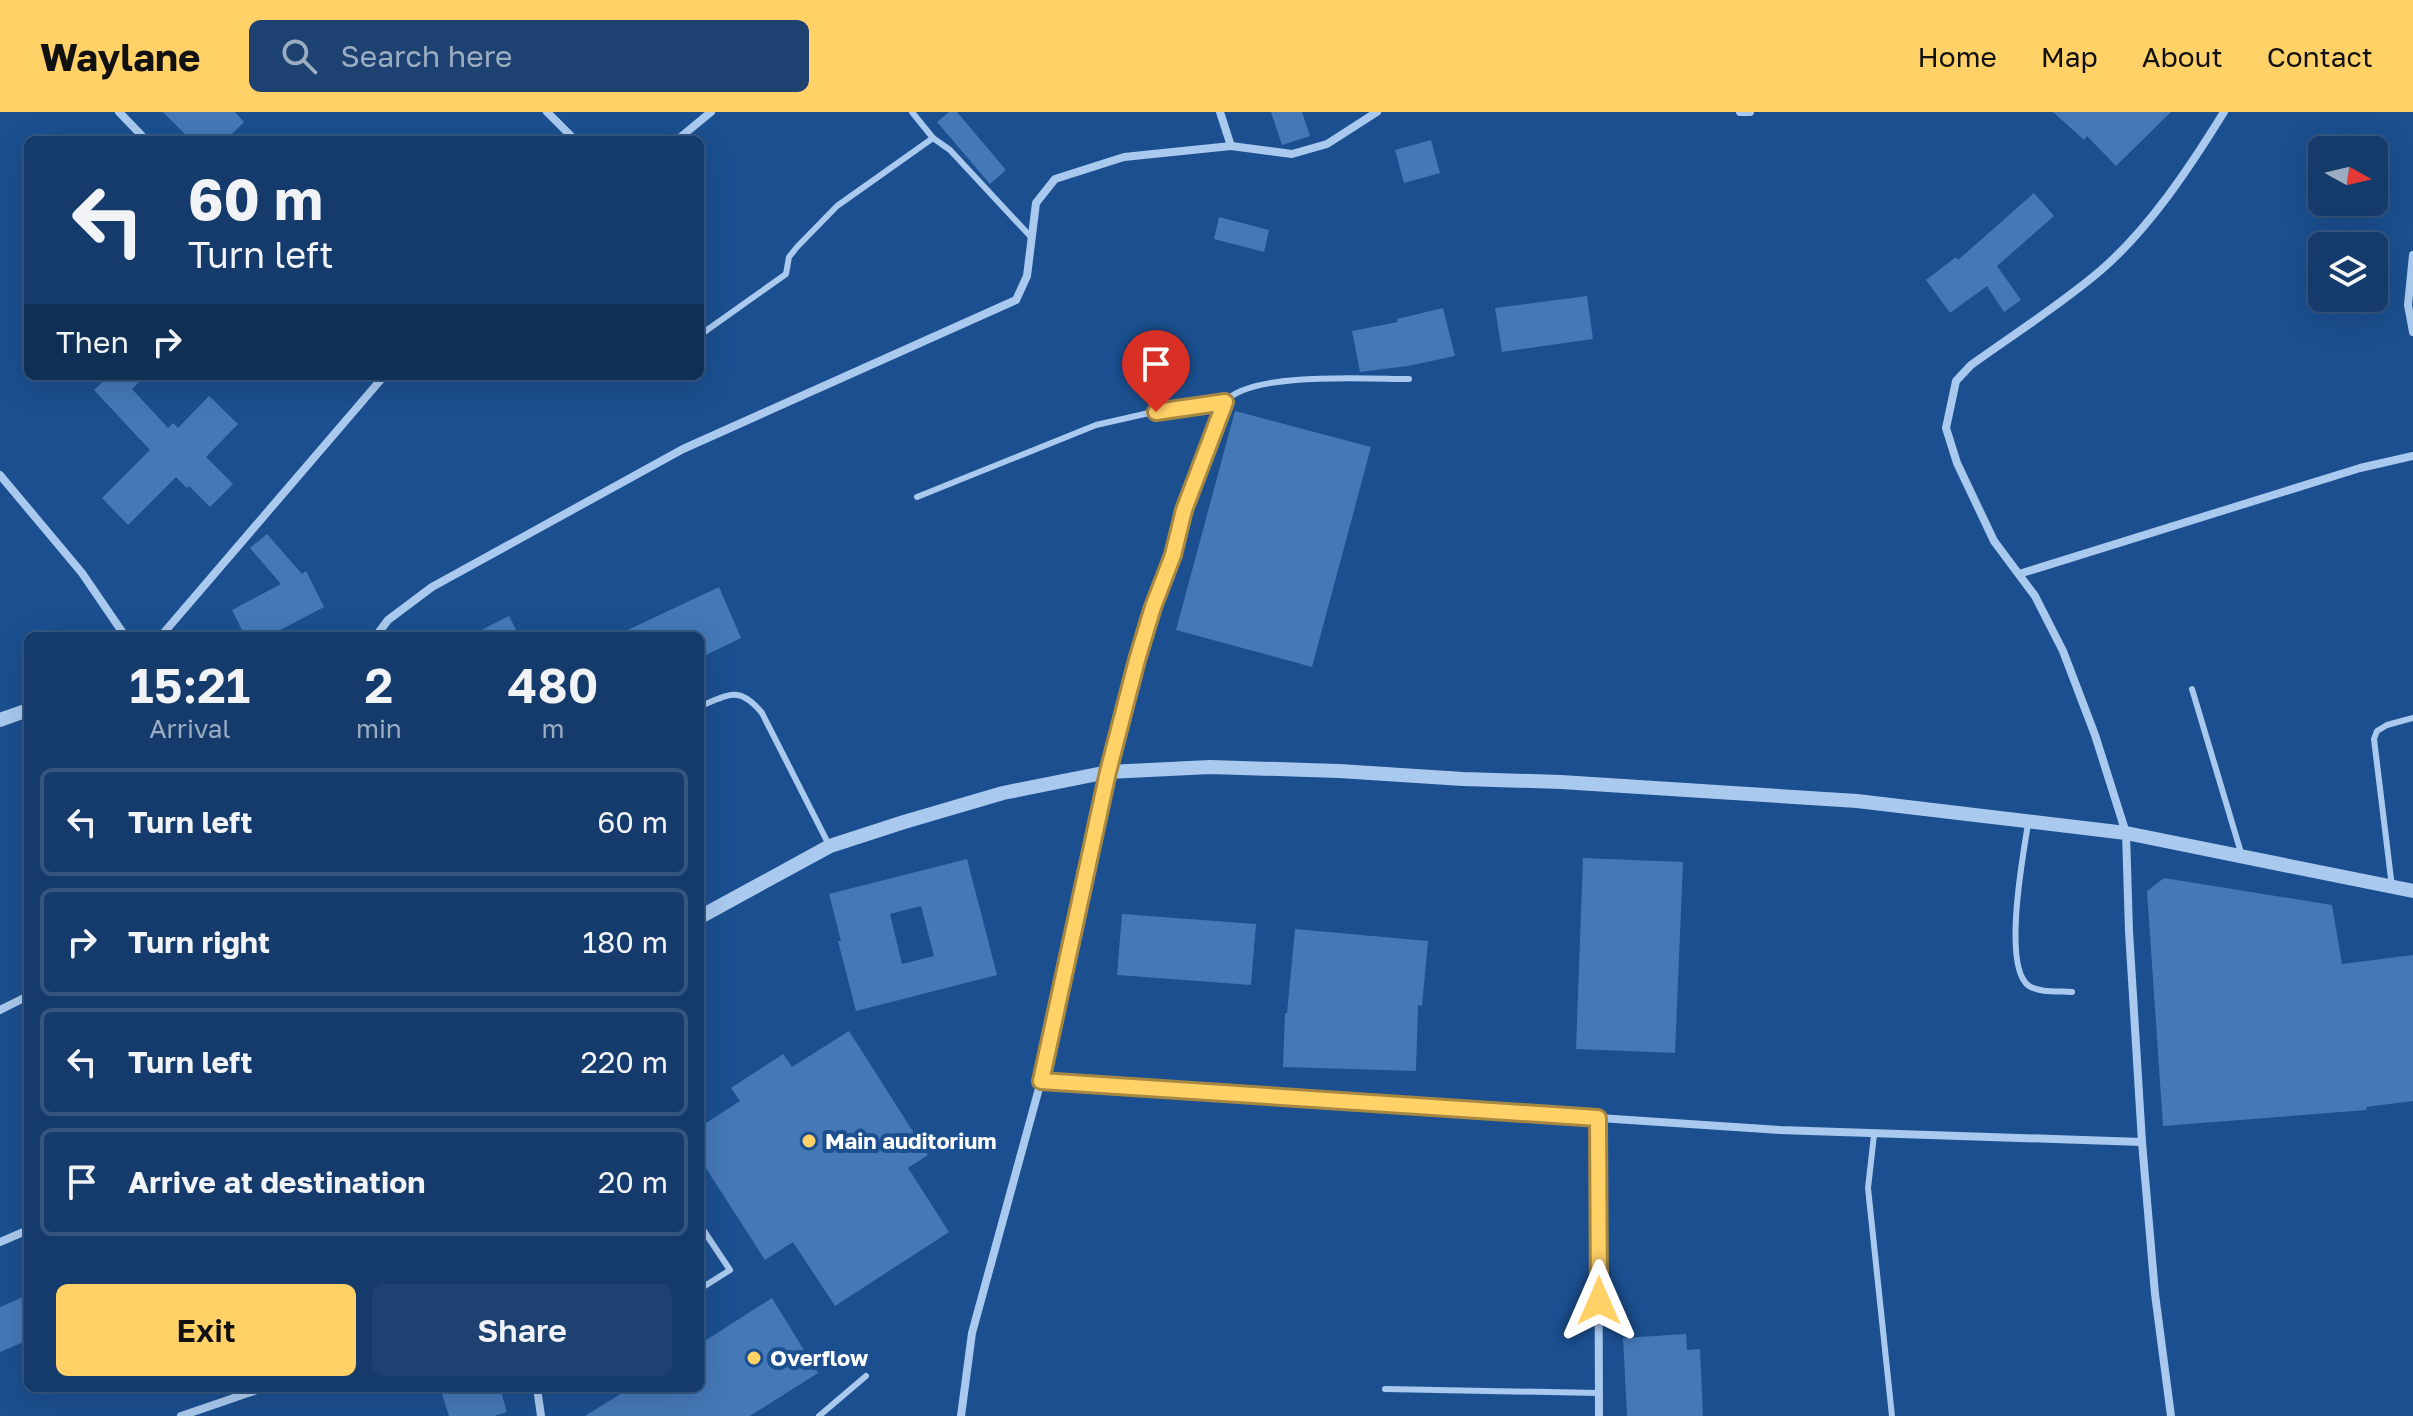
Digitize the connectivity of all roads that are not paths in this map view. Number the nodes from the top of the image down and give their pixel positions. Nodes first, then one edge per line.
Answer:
1 (119, 112) edge
2 (547, 112) edge
3 (711, 112) edge
4 (912, 112) edge
5 (1220, 112) edge
6 (1377, 112) edge
7 (1740, 112) edge
8 (1750, 112) edge
9 (2224, 112) edge
10 (142, 136) edge
11 (571, 136) edge
12 (682, 136) edge
13 (933, 138) junction
14 (1231, 146) junction
15 (1031, 237) junction
16 (2413, 255) edge
17 (704, 332) edge
18 (2413, 332) edge
19 (1409, 379) dead end
20 (376, 380) edge
21 (1225, 402) junction
22 (2413, 456) edge
23 (0, 475) edge
24 (917, 497) dead end
25 (2019, 574) junction
26 (122, 632) edge
27 (164, 632) edge
28 (379, 632) edge
29 (2192, 689) dead end
30 (704, 704) edge
31 (24, 711) edge
32 (2413, 718) edge
33 (0, 720) edge
34 (1108, 772) junction
35 (2028, 820) junction
36 (2126, 833) junction
37 (830, 846) junction
38 (2242, 856) junction
39 (2392, 887) junction
40 (2413, 891) edge
41 (704, 915) edge
42 (2072, 992) dead end
43 (24, 998) edge
44 (0, 1010) edge
45 (1041, 1081) junction
46 (1598, 1118) junction
47 (1874, 1135) junction
48 (2142, 1142) junction
49 (704, 1231) edge
50 (24, 1232) edge
51 (0, 1242) edge
52 (704, 1286) edge
53 (866, 1376) dead end
54 (1385, 1389) dead end
55 (251, 1392) edge
56 (539, 1392) edge
57 (1599, 1393) junction
58 (181, 1416) edge
59 (541, 1416) edge
60 (819, 1416) edge
61 (961, 1416) edge
62 (1599, 1416) edge
63 (1892, 1416) edge
64 (2171, 1416) edge

1 - 10 street
2 - 11 street
3 - 12 street
4 - 13 lane
5 - 14 street
6 - 14 street
7 - 8 street
9 - 25 street
13 - 15 lane
13 - 17 lane
14 - 15 street
15 - 28 street
16 - 18 street
19 - 21 lane
20 - 27 street
21 - 24 lane
21 - 34 lane
22 - 25 street
23 - 26 street
25 - 36 street
29 - 38 lane
30 - 37 lane
31 - 33 street
32 - 39 lane
34 - 35 street
34 - 37 street
34 - 45 street
35 - 36 street
35 - 42 lane
36 - 38 street
36 - 48 street
37 - 41 street
38 - 39 street
39 - 40 street
43 - 44 street
45 - 46 street
45 - 61 street
46 - 47 street
46 - 57 street
47 - 48 street
47 - 63 lane
48 - 64 street
49 - 52 lane
50 - 51 street
53 - 60 lane
54 - 57 lane
55 - 58 street
56 - 59 street
57 - 62 street

